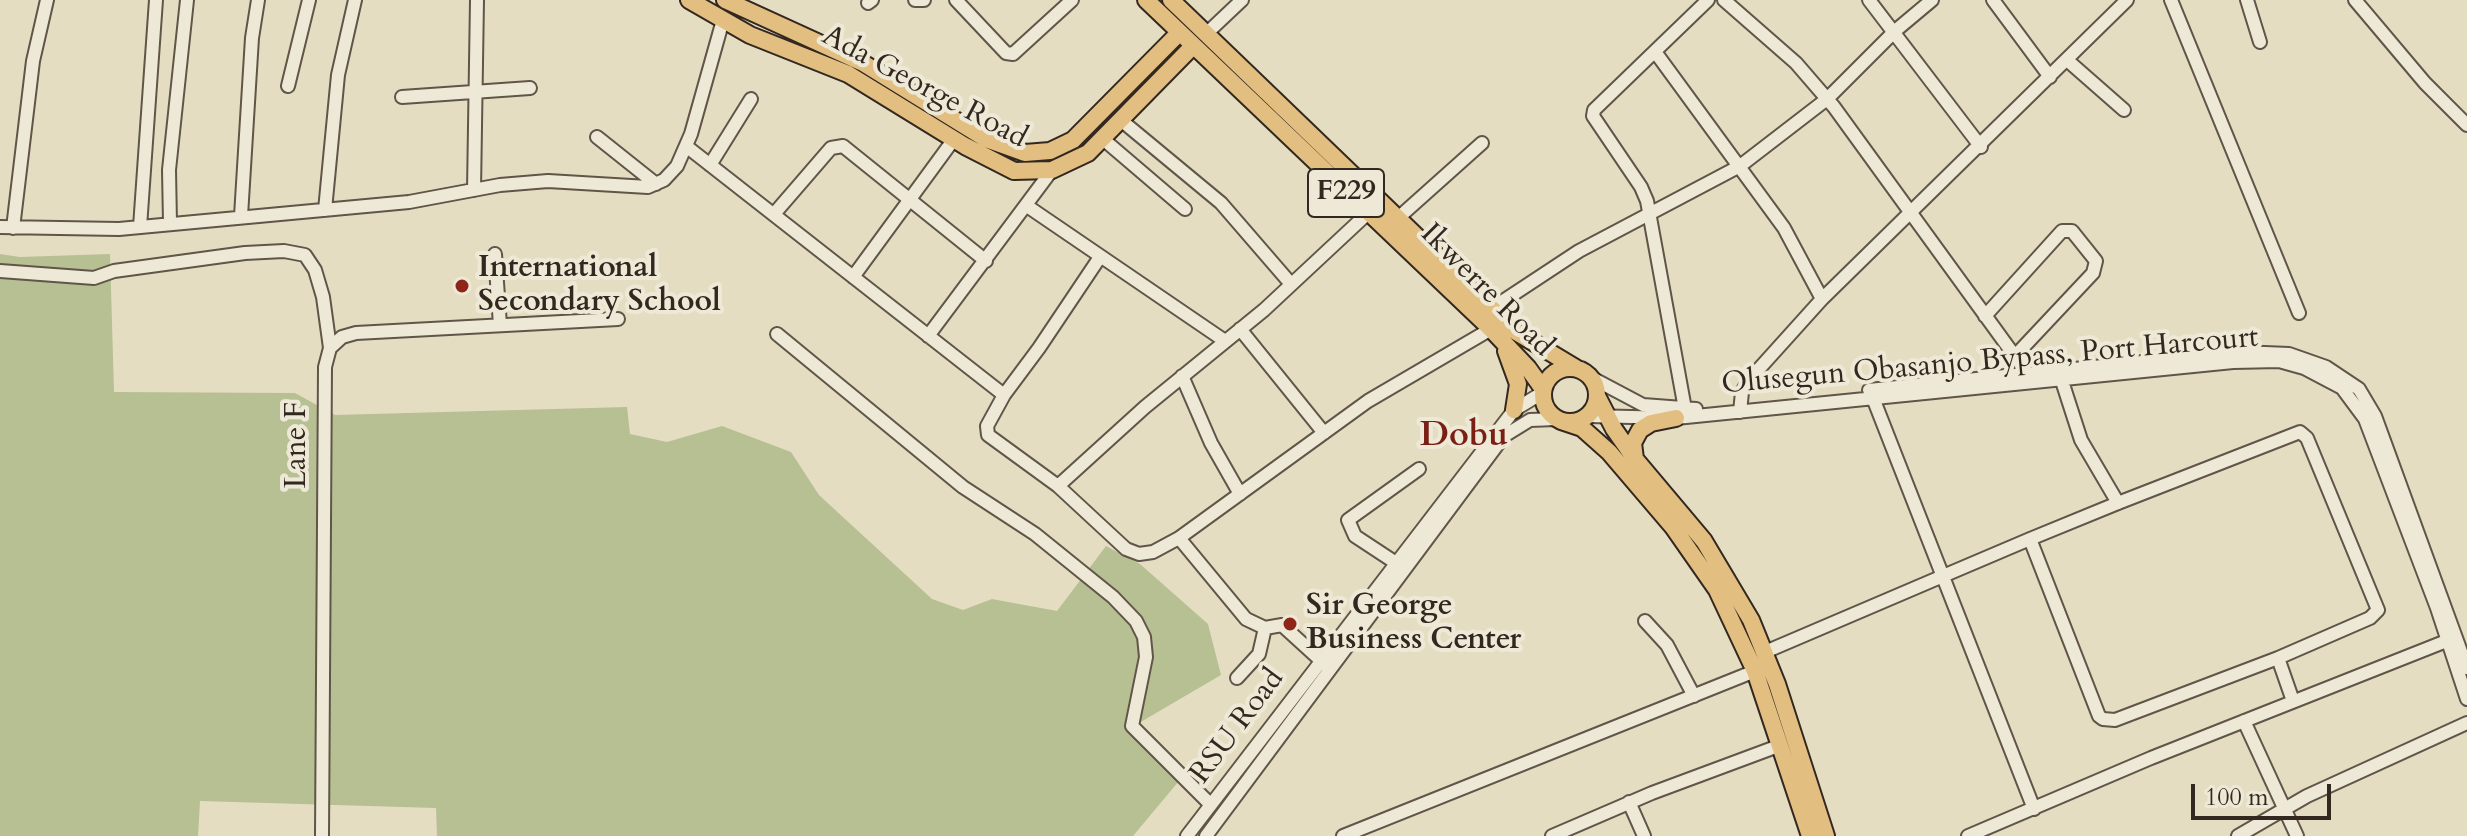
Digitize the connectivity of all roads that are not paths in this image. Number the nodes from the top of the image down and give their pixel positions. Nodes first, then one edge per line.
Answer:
1 (47, 0) edge
2 (156, 0) edge
3 (187, 0) edge
4 (258, 0) edge
5 (309, 0) edge
6 (355, 0) edge
7 (477, 0) edge
8 (689, 0) edge
9 (915, 0) edge
10 (924, 0) edge
11 (956, 0) edge
12 (1072, 0) edge
13 (1146, 0) edge
14 (1171, 0) edge
15 (1242, 0) edge
16 (1708, 0) edge
17 (1724, 0) edge
18 (1869, 0) edge
19 (1932, 0) edge
20 (1993, 0) edge
21 (2127, 0) edge
22 (2171, 0) edge
23 (2247, 0) edge
24 (2355, 0) edge
25 (726, 1) edge
26 (2111, 6) edge
27 (723, 20) junction
28 (1895, 31) junction
29 (1179, 33) junction
30 (1206, 34) junction
31 (2260, 42) dead end
32 (1192, 47) junction
33 (1656, 53) junction
34 (2067, 60) junction
35 (2050, 77) junction
36 (288, 86) dead end
37 (530, 88) dead end
38 (474, 89) junction
39 (402, 97) dead end
40 (751, 99) dead end
41 (1827, 99) junction
42 (2124, 110) dead end
43 (1122, 121) junction
44 (2467, 125) edge
45 (597, 137) dead end
46 (954, 139) junction
47 (1103, 139) junction
48 (1482, 143) dead end
49 (686, 146) junction
50 (1981, 147) junction
51 (710, 165) junction
52 (1740, 166) junction
53 (1052, 170) junction
54 (656, 184) junction
55 (474, 190) junction
56 (910, 200) junction
57 (1027, 206) junction
58 (1185, 209) dead end
59 (325, 210) junction
60 (1368, 213) junction
61 (774, 214) junction
62 (1650, 214) junction
63 (1910, 215) junction
64 (241, 216) junction
65 (1397, 219) junction
66 (170, 223) junction
67 (140, 227) junction
68 (7, 228) edge
69 (495, 254) dead end
70 (1100, 257) junction
71 (986, 261) junction
72 (0, 271) edge
73 (853, 277) junction
74 (1291, 284) junction
75 (1822, 299) junction
76 (1491, 309) junction
77 (2299, 313) dead end
78 (1985, 316) junction
79 (618, 319) dead end
80 (500, 325) junction
81 (1240, 329) junction
82 (1494, 332) junction
83 (777, 334) dead end
84 (928, 336) junction
85 (1225, 341) junction
86 (330, 348) junction
87 (2015, 356) junction
88 (1576, 368) junction
89 (2027, 373) junction
90 (1182, 376) junction
91 (1592, 378) junction
92 (2061, 378) junction
93 (1542, 391) junction
94 (1004, 395) junction
95 (1597, 396) junction
96 (1873, 398) junction
97 (1740, 408) junction
98 (1514, 410) junction
99 (1680, 414) junction
100 (1606, 415) junction
101 (1587, 416) junction
102 (1559, 420) junction
103 (1324, 433) junction
104 (1635, 459) junction
105 (1419, 469) dead end
106 (1058, 486) junction
107 (1240, 494) junction
108 (2118, 503) junction
109 (1179, 538) junction
110 (2030, 539) junction
111 (1396, 563) junction
112 (1943, 576) junction
113 (1645, 621) dead end
114 (1265, 628) junction
115 (2452, 639) junction
116 (1765, 652) junction
117 (2278, 658) junction
118 (1325, 664) junction
119 (2467, 668) edge
120 (1755, 671) junction
121 (1237, 678) dead end
122 (1694, 696) junction
123 (2467, 699) edge
124 (2293, 701) junction
125 (2244, 721) junction
126 (2467, 723) edge
127 (1781, 745) junction
128 (1629, 802) junction
129 (1211, 805) junction
130 (2285, 808) junction
131 (2034, 809) junction
132 (1972, 835) edge
133 (322, 836) edge
134 (1187, 836) edge
135 (1206, 836) edge
136 (1343, 836) edge
137 (1552, 836) edge
138 (1644, 836) edge
139 (1810, 836) edge
140 (1826, 836) edge
141 (2238, 836) edge
142 (2297, 836) edge

1 - 68 street
2 - 67 street
3 - 66 street
4 - 64 street
5 - 36 street
6 - 59 street
7 - 38 street
8 - 27 main road, Ada George Road
9 - 10 street
11 - 12 street
13 - 29 main road, Ikwerre Road / F229
14 - 30 main road, Ikwerre Road / F229
15 - 30 street
16 - 33 street
17 - 41 street
18 - 28 street
19 - 28 street
20 - 35 street
21 - 26 street
22 - 77 street
23 - 31 street
24 - 44 street
25 - 29 main road, Ada George Road
26 - 34 street
27 - 46 main road, Ada George Road
27 - 49 street
28 - 41 street
28 - 50 street
29 - 32 main road, Ikwerre Road / F229
30 - 65 main road, Ikwerre Road / F229
32 - 43 main road, Ada George Road
32 - 60 main road, Ikwerre Road / F229
33 - 52 street
33 - 62 street
34 - 35 street
34 - 42 street
35 - 50 street
37 - 38 street
38 - 39 street
38 - 55 street
40 - 51 street
41 - 52 street
41 - 63 street
43 - 47 main road, Ada George Road
43 - 74 street
45 - 54 street
46 - 53 main road, Ada George Road
46 - 56 street
47 - 53 main road, Ada George Road
47 - 58 street
48 - 65 street
49 - 51 street
49 - 54 street
50 - 63 street
51 - 61 street
52 - 62 street
52 - 75 street
53 - 57 street
54 - 55 street
55 - 59 street
56 - 61 street
56 - 71 street
56 - 73 street
57 - 70 street
57 - 71 street
59 - 64 street
60 - 74 street
60 - 82 main road, Ikwerre Road / F229
61 - 73 street
62 - 76 street
62 - 99 street
63 - 75 street
63 - 78 street
64 - 66 street
65 - 76 main road, Ikwerre Road / F229
66 - 67 street
67 - 68 street
69 - 80 street
70 - 85 street
70 - 94 street
71 - 84 street
72 - 86 street, Lane F
73 - 84 street
74 - 81 street
75 - 97 street
76 - 88 main road, Ikwerre Road / F229
78 - 87 street
78 - 87 street
79 - 80 street
80 - 86 street
81 - 85 street
81 - 103 street
82 - 93 main road, Ikwerre Road / F229
82 - 98 main road
82 - 103 street
83 - 129 street
84 - 94 street
85 - 90 street
86 - 133 street, Lane F
87 - 89 street
88 - 91 main road, F229
88 - 93 main road
89 - 97 street, Olusegun Obasanjo Bypass, Port Harcourt
89 - 115 street, Olusegun Obasanjo Bypass, Port Harcourt
90 - 106 street
90 - 107 street
91 - 95 main road
91 - 99 street, Olusegun Obasanjo Bypass, Port Harcourt
92 - 96 street, Olusegun Obasanjo Bypass, Port Harcourt
92 - 108 street
92 - 115 street, Olusegun Obasanjo Bypass, Port Harcourt
93 - 98 street, RSU Road
93 - 102 main road, F229
94 - 106 street
95 - 100 main road
95 - 101 main road
96 - 97 street, Olusegun Obasanjo Bypass, Port Harcourt
96 - 112 street
97 - 99 street, Olusegun Obasanjo Bypass, Port Harcourt
98 - 111 street, RSU Road
99 - 100 street, Olusegun Obasanjo Bypass, Port Harcourt
99 - 104 main road
100 - 101 street, Olusegun Obasanjo Bypass, Port Harcourt
100 - 104 main road
101 - 102 main road
102 - 118 street, RSU Road
102 - 120 main road
103 - 107 street
104 - 116 main road
105 - 111 street
106 - 109 street
107 - 109 street
108 - 110 street
108 - 117 street
109 - 114 street
110 - 112 street
110 - 117 street
111 - 118 street, RSU Road
112 - 116 street
112 - 131 street
113 - 122 street
114 - 118 street
114 - 121 street
115 - 119 street, Olusegun Obasanjo Bypass, Port Harcourt
115 - 123 street, Olusegun Obasanjo Bypass, Port Harcourt
115 - 124 street
116 - 140 main road
117 - 124 street
118 - 129 street, RSU Road
118 - 135 street, RSU Road
120 - 122 street
120 - 127 main road
122 - 136 street
124 - 125 street
125 - 130 street
125 - 131 street
126 - 130 street
127 - 128 street
127 - 139 main road
128 - 137 street
128 - 138 street
129 - 134 street, RSU Road
130 - 141 street
130 - 142 street
131 - 132 street

